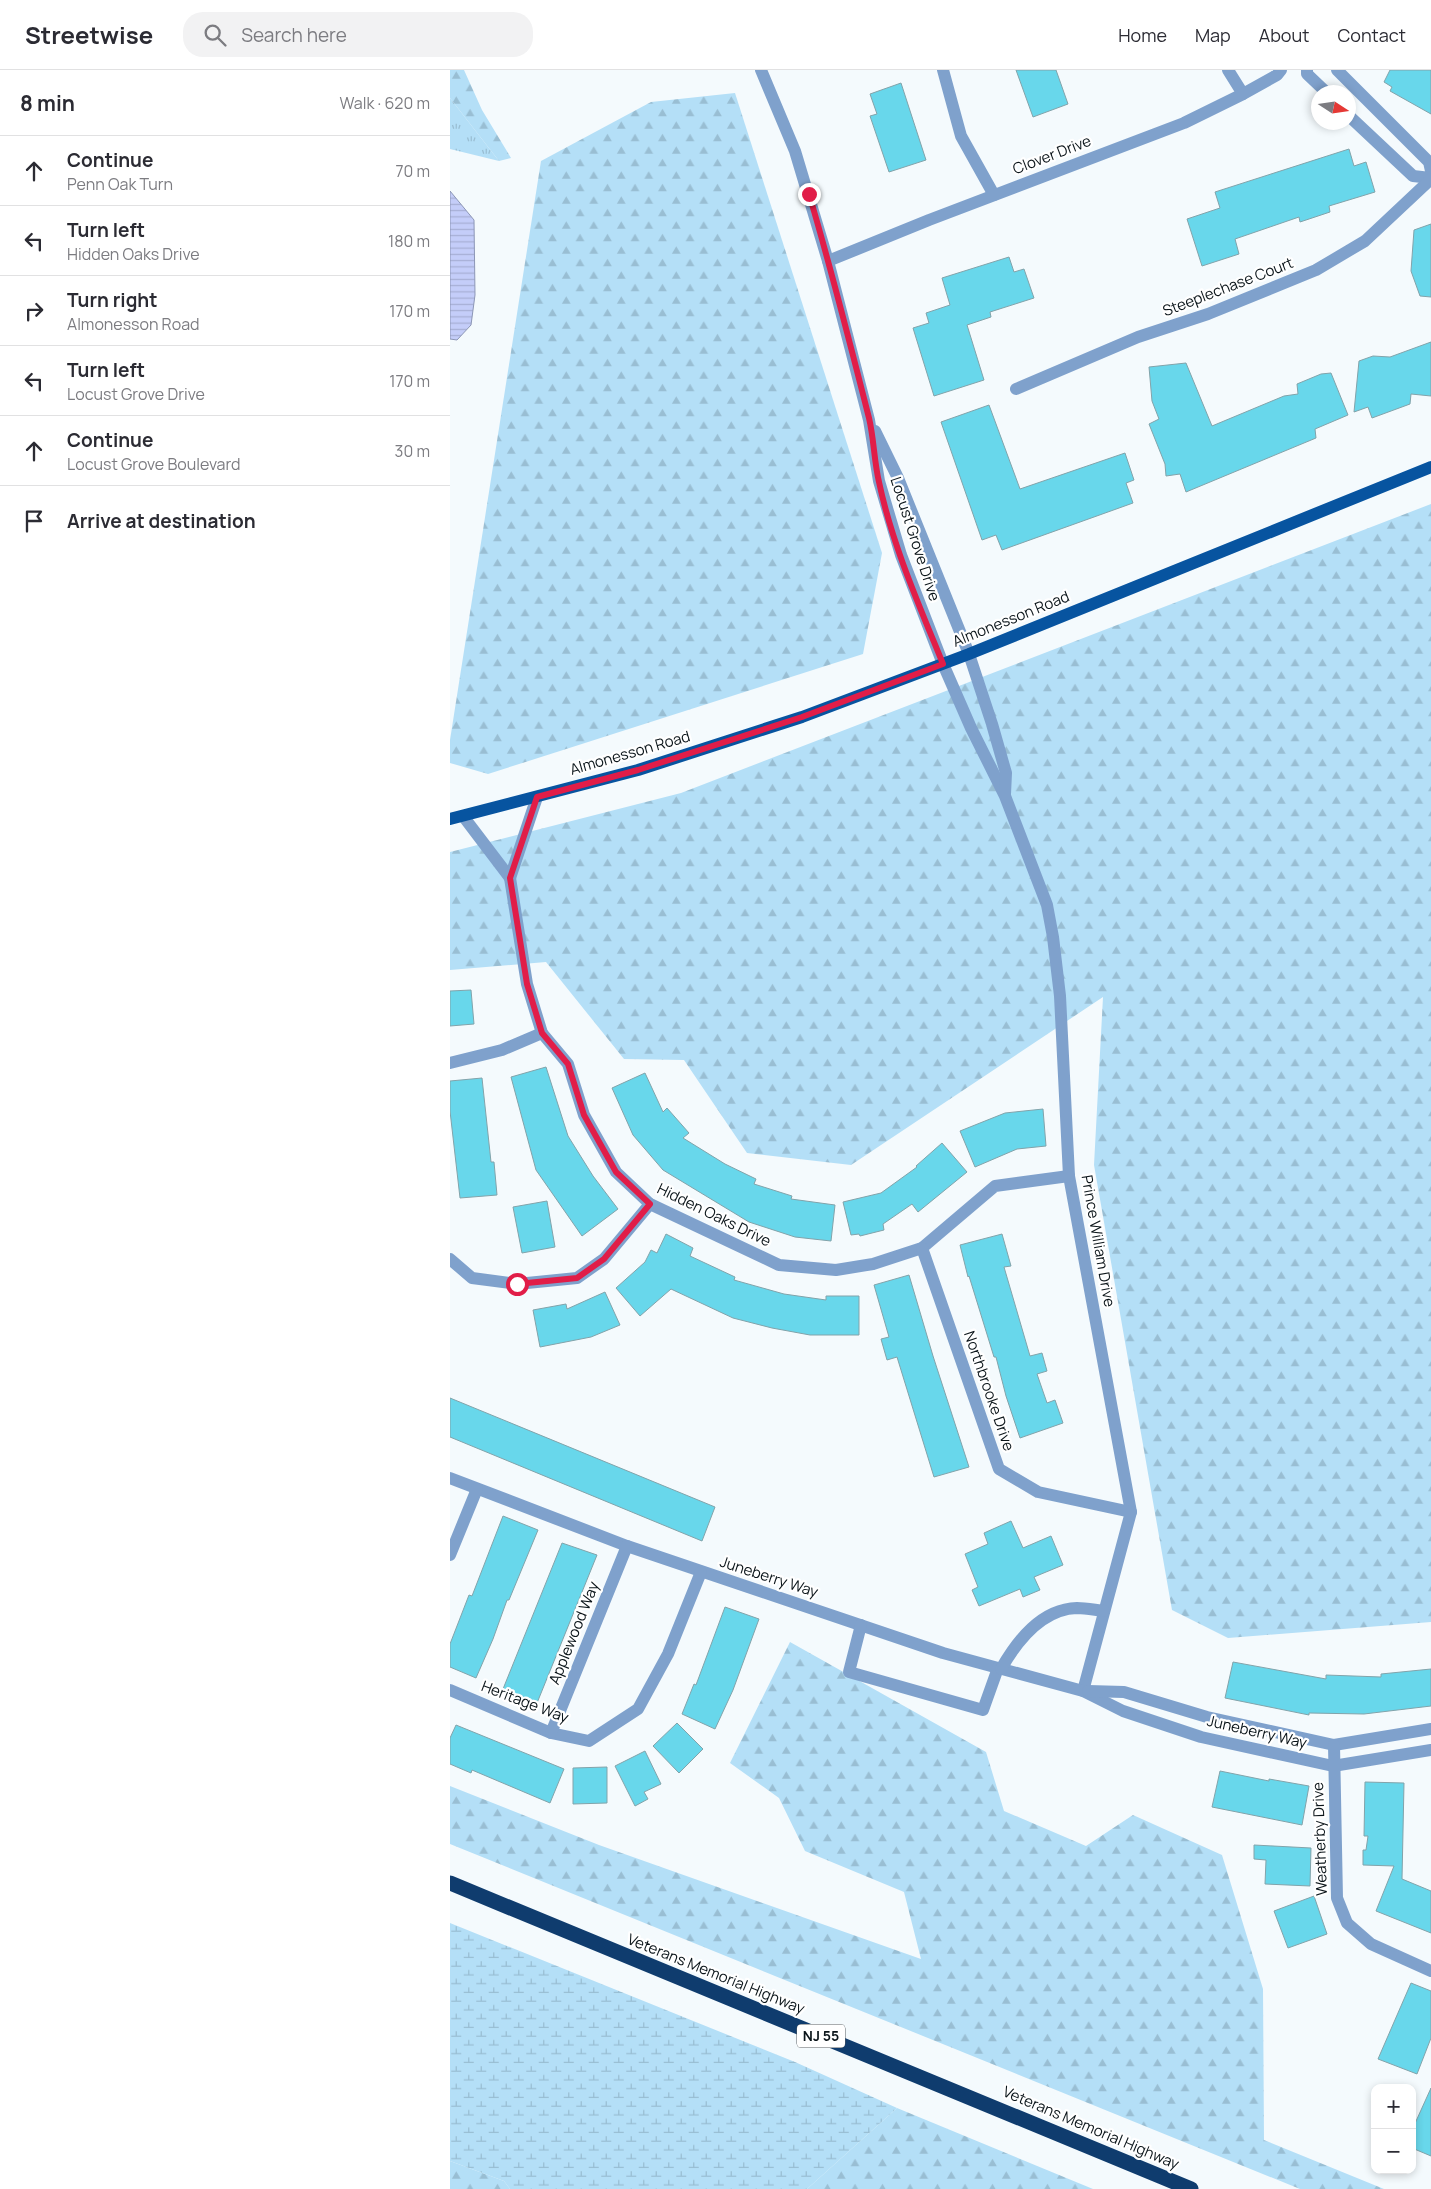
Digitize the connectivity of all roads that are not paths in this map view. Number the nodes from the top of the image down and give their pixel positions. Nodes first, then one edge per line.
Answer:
1 (761, 70) edge
2 (943, 70) edge
3 (1228, 70) edge
4 (1282, 70) edge
5 (1306, 70) edge
6 (1338, 70) edge
7 (1319, 85) edge
8 (1243, 94) junction
9 (1356, 123) edge
10 (1431, 171) edge
11 (1431, 178) edge
12 (994, 195) junction
13 (828, 261) junction
14 (1016, 389) dead end
15 (869, 420) junction
16 (1431, 467) edge
17 (969, 654) junction
18 (943, 664) junction
19 (1005, 796) junction
20 (537, 797) junction
21 (463, 816) junction
22 (450, 819) edge
23 (510, 878) junction
24 (542, 1033) junction
25 (450, 1063) edge
26 (1069, 1176) junction
27 (650, 1204) junction
28 (922, 1248) junction
29 (450, 1259) edge
30 (450, 1478) edge
31 (477, 1489) junction
32 (1131, 1512) junction
33 (627, 1546) junction
34 (450, 1555) edge
35 (701, 1572) junction
36 (1104, 1611) junction
37 (861, 1626) junction
38 (999, 1669) junction
39 (450, 1690) edge
40 (1083, 1691) junction
41 (1206, 1717) junction
42 (1431, 1729) edge
43 (551, 1733) junction
44 (1201, 1736) junction
45 (1334, 1745) junction
46 (1431, 1750) edge
47 (1333, 1766) junction
48 (450, 1883) edge
49 (1431, 1971) edge
50 (1191, 2189) edge

1 - 13 street, Locust Grove Drive
2 - 12 street
3 - 8 street
4 - 8 street, Clover Drive
5 - 7 street
6 - 10 street
8 - 12 street, Clover Drive
9 - 11 street, Steeplechase Court
11 - 14 street, Steeplechase Court
12 - 13 street, Clover Drive
13 - 15 street, Locust Grove Drive
15 - 17 street, Locust Grove Drive
15 - 18 street, Locust Grove Drive
16 - 17 main road, Almonesson Road
17 - 18 main road, Almonesson Road
17 - 19 street, Prince William Drive
18 - 19 street, Prince William Drive
18 - 20 main road, Almonesson Road
19 - 26 street, Prince William Drive
20 - 21 main road, Almonesson Road
20 - 23 street, Hidden Oaks Drive
21 - 22 main road, Almonesson Road
21 - 23 street, Hidden Oaks Drive
23 - 24 street, Hidden Oaks Drive
24 - 25 street
24 - 27 street, Hidden Oaks Drive
26 - 28 street, Hidden Oaks Drive
26 - 32 street, Prince William Drive
27 - 28 street, Hidden Oaks Drive
27 - 29 street
28 - 32 street, Northbrooke Drive
30 - 31 street, Juneberry Way
31 - 33 street, Juneberry Way
31 - 34 street
32 - 36 street, Prince William Drive
33 - 35 street, Juneberry Way
33 - 43 street, Applewood Way
35 - 37 street, Juneberry Way
35 - 43 street, Heritage Way
36 - 38 street
36 - 40 street, Prince William Drive
37 - 38 street, Juneberry Way
37 - 38 street
38 - 40 street, Juneberry Way
39 - 43 street, Heritage Way
40 - 41 street, Juneberry Way
40 - 44 street, Juneberry Way
41 - 44 street
41 - 45 street, Juneberry Way
42 - 45 street, Juneberry Way
44 - 47 street, Juneberry Way
45 - 47 street, Weatherby Drive
46 - 47 street, Juneberry Way
47 - 49 street, Weatherby Drive
48 - 50 highway, Veterans Memorial Highway / NJ 55

